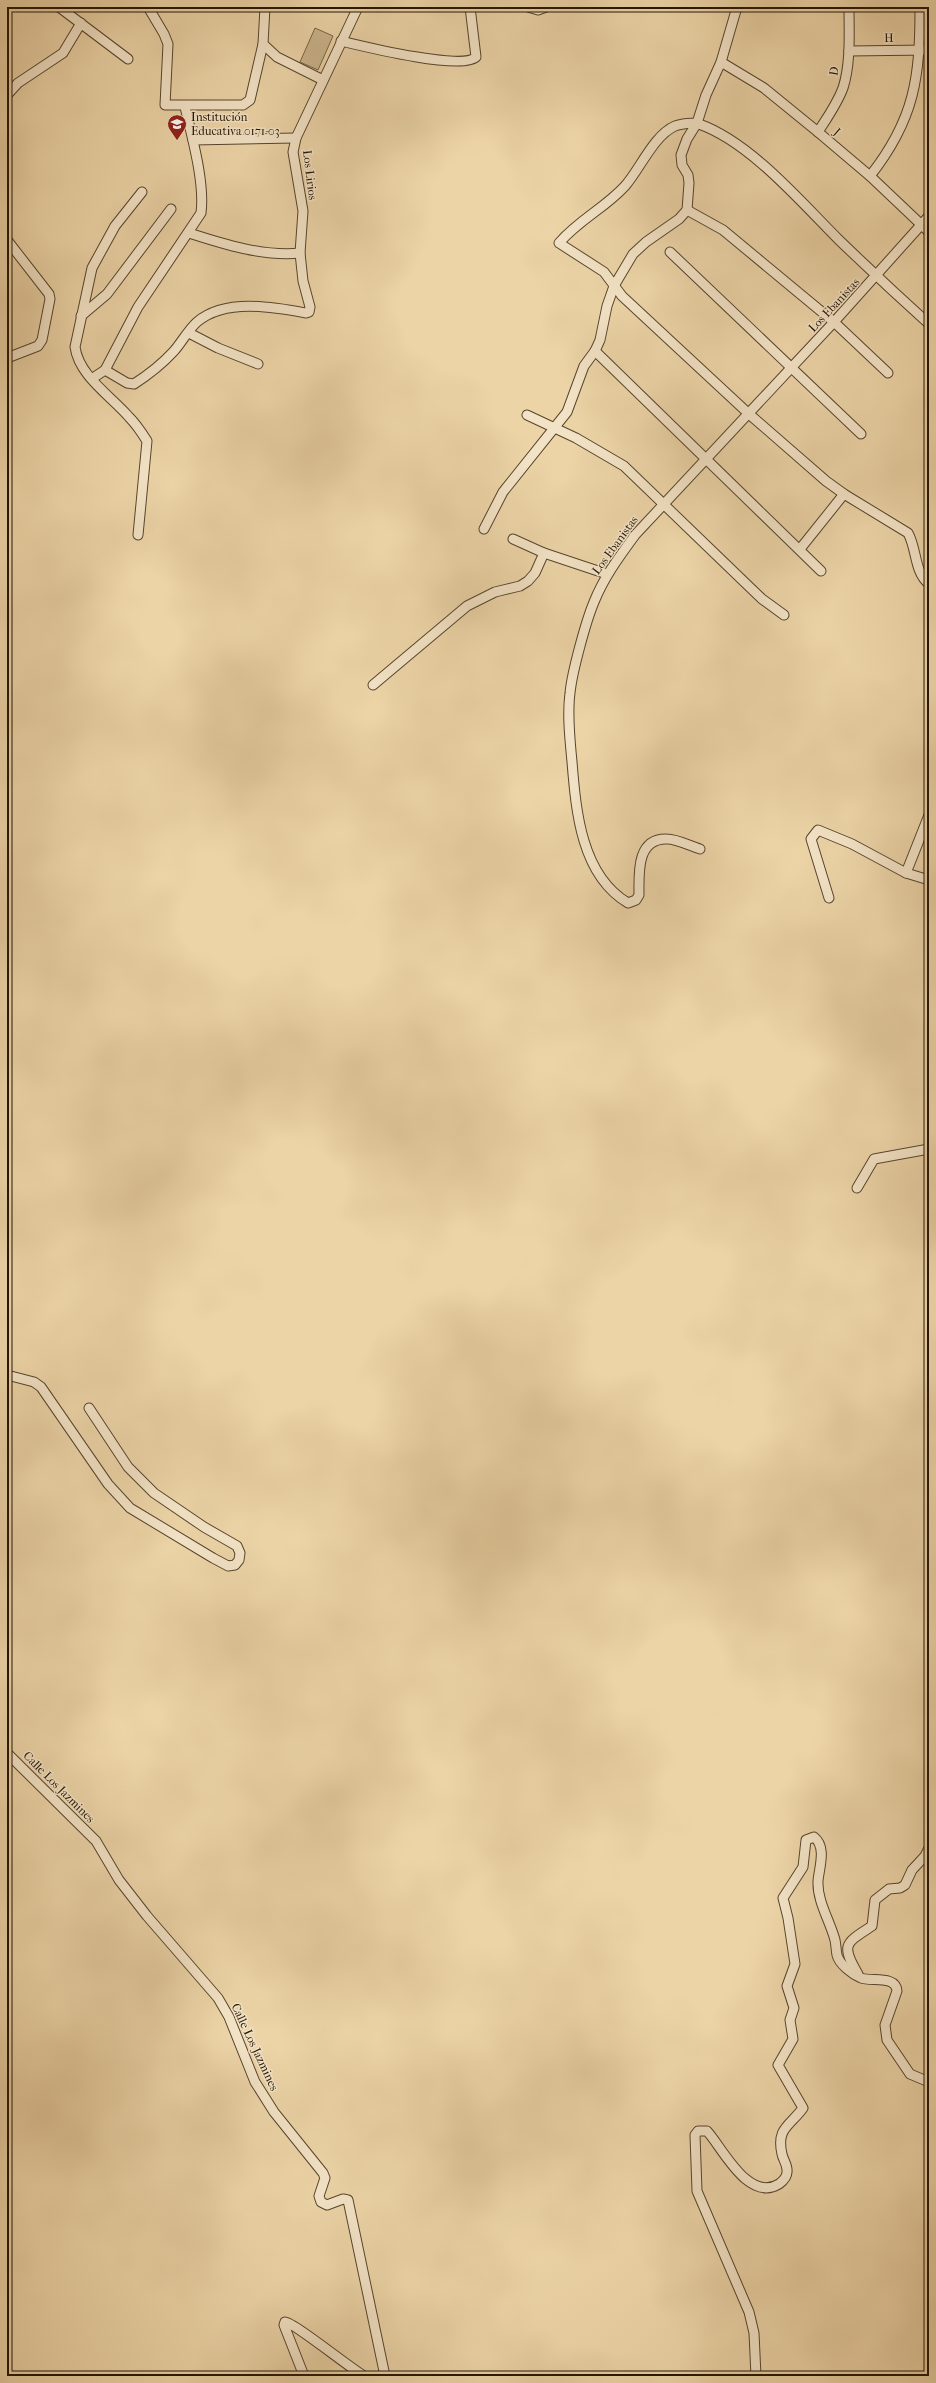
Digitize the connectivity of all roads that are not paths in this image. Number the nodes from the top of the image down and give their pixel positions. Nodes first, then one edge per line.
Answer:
1 (59, 7) edge
2 (148, 7) edge
3 (266, 7) edge
4 (358, 7) edge
5 (470, 7) edge
6 (528, 7) edge
7 (546, 7) edge
8 (737, 7) edge
9 (849, 7) edge
10 (920, 7) edge
11 (81, 23) junction
12 (341, 40) junction
13 (263, 44) junction
14 (924, 50) edge
15 (849, 51) junction
16 (128, 59) dead end
17 (721, 62) junction
18 (323, 80) junction
19 (7, 95) edge
20 (185, 107) junction
21 (697, 123) junction
22 (818, 132) junction
23 (296, 138) junction
24 (193, 140) junction
25 (870, 176) junction
26 (142, 192) dead end
27 (171, 209) dead end
28 (687, 210) junction
29 (929, 216) edge
30 (926, 228) edge
31 (189, 233) junction
32 (7, 240) edge
33 (670, 252) dead end
34 (300, 253) junction
35 (876, 276) junction
36 (614, 286) junction
37 (81, 316) junction
38 (834, 322) junction
39 (929, 324) edge
40 (189, 334) junction
41 (595, 351) junction
42 (7, 358) edge
43 (258, 364) dead end
44 (791, 368) junction
45 (104, 370) junction
46 (888, 373) dead end
47 (93, 378) junction
48 (749, 414) junction
49 (526, 415) dead end
50 (554, 428) junction
51 (861, 434) dead end
52 (706, 459) junction
53 (844, 494) junction
54 (663, 504) junction
55 (484, 529) dead end
56 (138, 535) dead end
57 (513, 539) dead end
58 (800, 549) junction
59 (544, 552) junction
60 (821, 571) dead end
61 (607, 574) junction
62 (929, 584) edge
63 (784, 615) dead end
64 (373, 685) dead end
65 (929, 815) edge
66 (700, 849) dead end
67 (906, 873) junction
68 (929, 880) edge
69 (829, 898) dead end
70 (929, 1149) edge
71 (857, 1188) dead end
72 (7, 1375) edge
73 (89, 1408) dead end
74 (7, 1753) edge
75 (929, 1848) edge
76 (861, 1978) junction
77 (929, 2082) edge
78 (304, 2376) edge
79 (364, 2376) edge
80 (385, 2376) edge
81 (756, 2376) edge

1 - 11 street
2 - 20 street
3 - 13 street
4 - 12 street, Los Lirios
5 - 12 street
6 - 7 street
8 - 17 street
9 - 15 street, D
10 - 14 street
11 - 16 street
11 - 19 street
12 - 18 street, Los Lirios
13 - 18 street
13 - 20 street
14 - 15 street, H
14 - 25 street
15 - 22 street, D
17 - 21 street
17 - 22 street, J
18 - 23 street, Los Lirios
20 - 24 street
21 - 28 street
21 - 35 street
21 - 36 street
22 - 25 street, J
23 - 24 street
23 - 34 street, Los Lirios
24 - 31 street
25 - 30 street, J
26 - 37 street
27 - 37 street
28 - 36 street
28 - 38 street
29 - 30 street, Los Ebanistas
30 - 35 street, Los Ebanistas
31 - 34 street
31 - 45 street
32 - 42 street
33 - 44 street
34 - 40 street, Los Lirios
35 - 38 street, Los Ebanistas
35 - 39 street
36 - 41 street
36 - 48 street
37 - 47 street
38 - 44 street, Los Ebanistas
38 - 46 street
40 - 43 street
40 - 45 street
41 - 50 street
41 - 52 street
44 - 48 street, Los Ebanistas
44 - 51 street
45 - 47 street
47 - 56 street
48 - 52 street, Los Ebanistas
48 - 53 street
49 - 50 street
50 - 54 street
50 - 55 street
52 - 54 street, Los Ebanistas
52 - 58 street
53 - 58 street
53 - 62 street
54 - 61 street, Los Ebanistas
54 - 63 street
57 - 59 street
58 - 60 street
59 - 61 street
59 - 64 street
61 - 66 street, Los Ebanistas
65 - 67 street
67 - 68 street
67 - 69 street
70 - 71 street
72 - 73 street
74 - 80 street, Calle Los Jazmines
75 - 76 street
76 - 77 street
76 - 81 street
78 - 79 street

